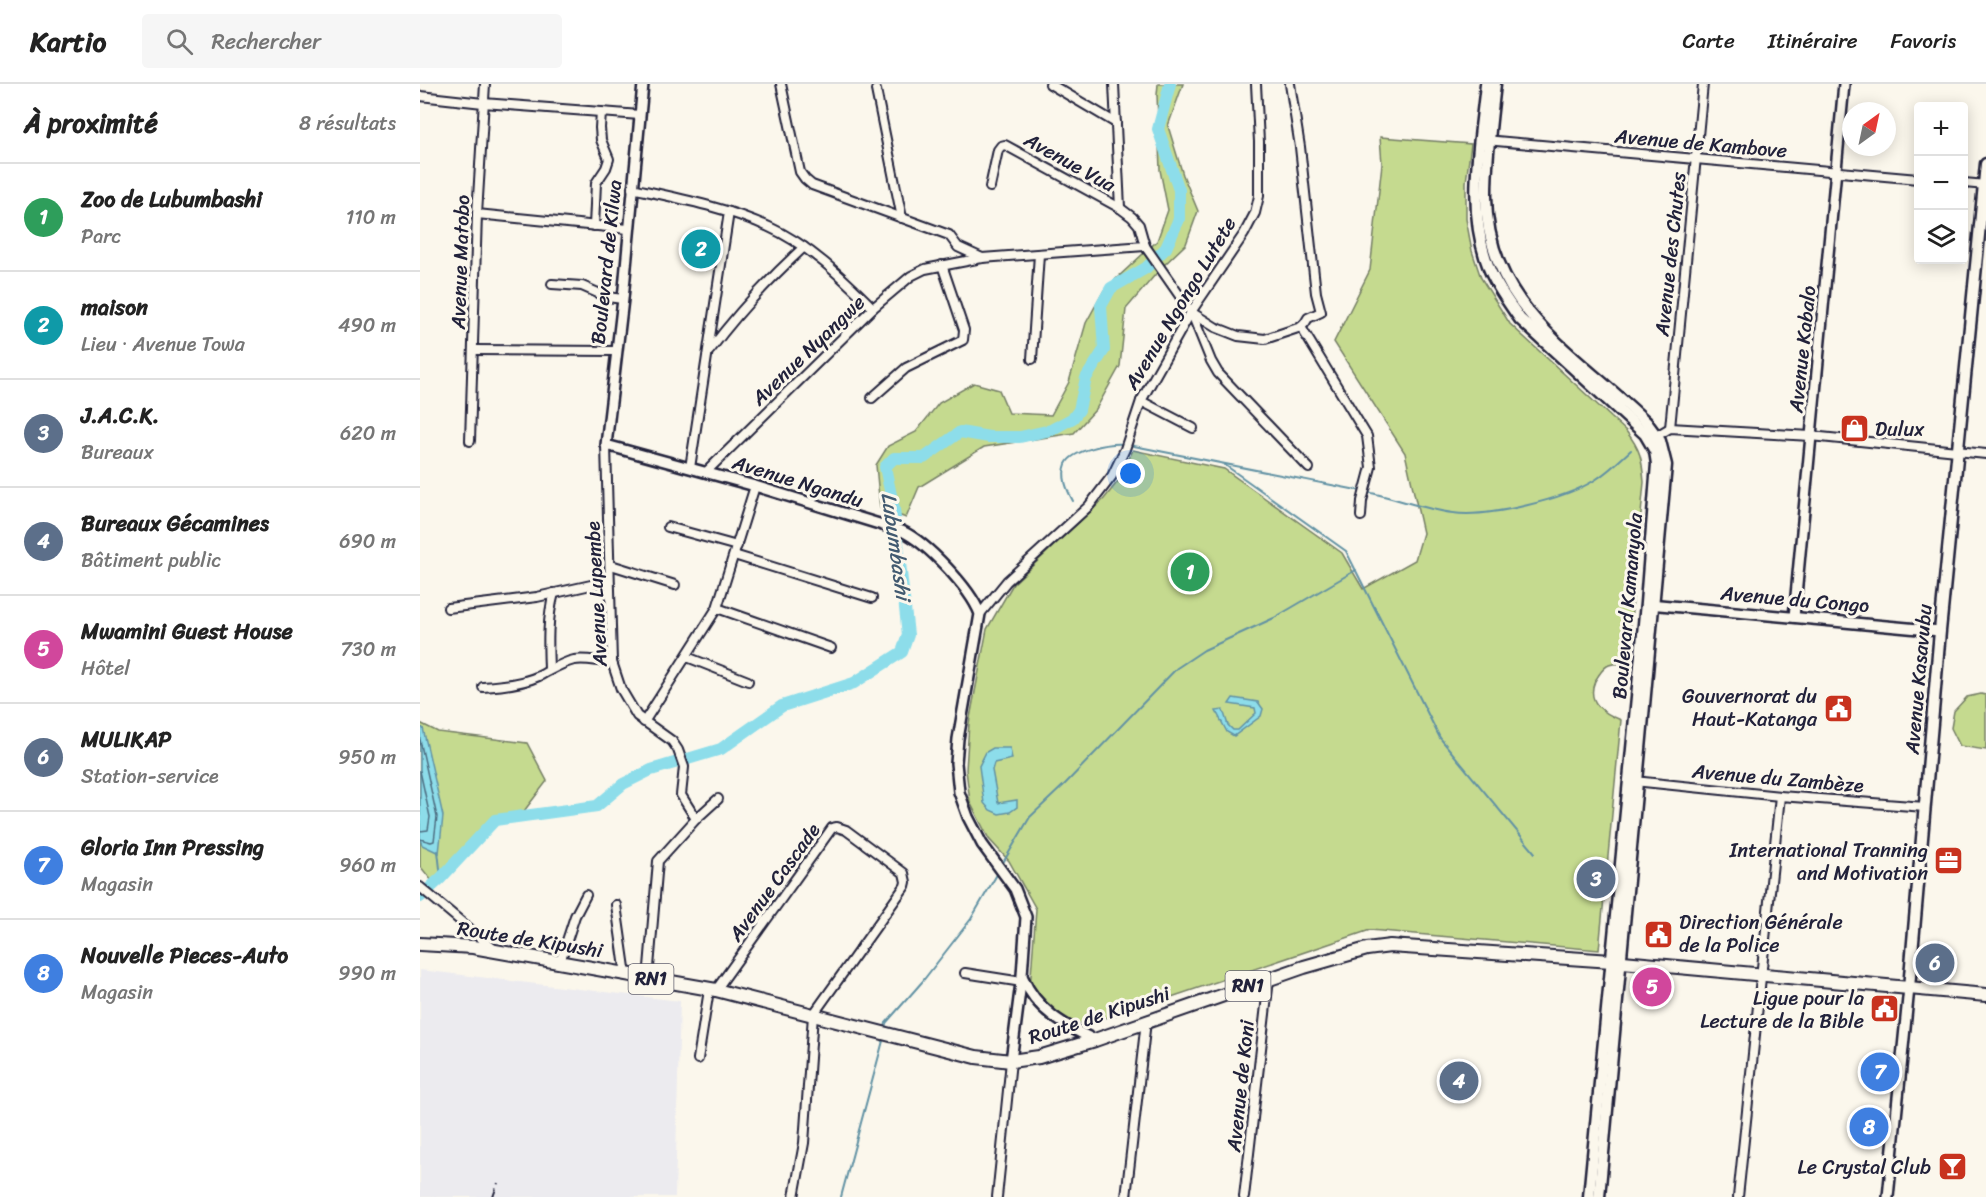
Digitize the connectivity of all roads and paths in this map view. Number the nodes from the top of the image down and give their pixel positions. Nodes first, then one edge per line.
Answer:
1 (484, 84) edge
2 (643, 84) edge
3 (781, 84) edge
4 (1050, 84) edge
5 (1114, 84) edge
6 (1256, 84) edge
7 (1290, 84) edge
8 (1486, 84) edge
9 (1495, 84) edge
10 (1703, 84) edge
11 (1844, 84) edge
12 (876, 90) dead end
13 (420, 96) edge
14 (483, 103) junction
15 (601, 112) junction
16 (640, 115) junction
17 (1116, 123) junction
18 (1485, 140) junction
19 (1696, 160) junction
20 (1986, 164) edge
21 (1837, 172) junction
22 (1914, 179) edge
23 (1968, 183) edge
24 (1985, 185) edge
25 (990, 187) dead end
26 (632, 188) junction
27 (1120, 208) junction
28 (729, 212) junction
29 (477, 214) junction
30 (902, 218) junction
31 (594, 226) junction
32 (628, 229) junction
33 (804, 247) junction
34 (1146, 247) junction
35 (1039, 254) junction
36 (982, 258) junction
37 (942, 266) junction
38 (552, 284) dead end
39 (622, 299) junction
40 (873, 308) junction
41 (1191, 312) junction
42 (1301, 327) junction
43 (474, 350) junction
44 (615, 351) junction
45 (708, 352) junction
46 (1032, 358) dead end
47 (872, 398) dead end
48 (1141, 401) junction
49 (1193, 428) dead end
50 (1670, 428) junction
51 (1811, 436) junction
52 (1653, 438) junction
53 (470, 441) dead end
54 (606, 444) junction
55 (1958, 452) junction
56 (1986, 454) edge
57 (690, 468) junction
58 (1309, 468) dead end
59 (706, 472) junction
60 (755, 486) junction
61 (1361, 516) dead end
62 (668, 527) dead end
63 (737, 546) junction
64 (734, 555) junction
65 (611, 565) junction
66 (609, 581) junction
67 (675, 585) dead end
68 (554, 593) junction
69 (872, 598) dead end
70 (1651, 604) junction
71 (448, 608) dead end
72 (717, 608) junction
73 (980, 614) junction
74 (1794, 617) junction
75 (1940, 631) junction
76 (831, 648) dead end
77 (687, 657) junction
78 (612, 662) junction
79 (549, 669) junction
80 (748, 681) dead end
81 (483, 687) dead end
82 (644, 722) junction
83 (1634, 781) junction
84 (1780, 796) junction
85 (718, 799) dead end
86 (1925, 807) junction
87 (696, 819) junction
88 (420, 887) edge
89 (586, 895) dead end
90 (616, 905) dead end
91 (420, 944) edge
92 (496, 951) junction
93 (560, 962) junction
94 (1617, 962) junction
95 (965, 973) dead end
96 (1761, 974) junction
97 (626, 975) junction
98 (1022, 978) junction
99 (648, 979) junction
100 (1269, 979) junction
101 (1909, 988) junction
102 (713, 990) junction
103 (1986, 995) edge
104 (813, 1015) junction
105 (1146, 1021) junction
106 (1095, 1040) junction
107 (698, 1059) dead end
108 (1011, 1061) junction
109 (794, 1197) edge
110 (997, 1197) edge
111 (1126, 1197) edge
112 (1244, 1197) edge
113 (1589, 1197) edge
114 (1599, 1197) edge
115 (1738, 1197) edge
116 (1888, 1197) edge

1 - 14 street, Avenue Matobo
2 - 16 street, Boulevard de Kilwa
3 - 30 street
4 - 17 street
5 - 17 street
6 - 41 street, Avenue Ngongo Lutete
7 - 42 street
8 - 18 main road, Boulevard Kamanyola
9 - 18 main road, Boulevard Kamanyola
10 - 19 street, Avenue des Chutes
11 - 21 street, Avenue Kabalo
12 - 30 street
13 - 14 street
14 - 15 street
14 - 29 street, Avenue Matobo
15 - 16 street
15 - 31 street
16 - 26 street, Boulevard de Kilwa
17 - 27 street
18 - 19 street, Avenue de Kambove
18 - 52 main road, Boulevard Kamanyola
19 - 21 street, Avenue de Kambove
19 - 50 street, Avenue des Chutes
20 - 24 main road, Avenue Kasavubu
21 - 22 street, Avenue de Kambove
21 - 51 street, Avenue Kabalo
23 - 24 street
24 - 55 main road, Avenue Kasavubu
25 - 27 street, Avenue Vua
26 - 28 street
26 - 32 street, Boulevard de Kilwa
27 - 34 street, Avenue Vua
28 - 33 street
28 - 45 street
29 - 31 street
29 - 43 street, Avenue Matobo
30 - 36 street
31 - 32 street
32 - 39 street, Boulevard de Kilwa
33 - 40 street
33 - 45 street
34 - 35 street, Avenue Nyangwe
34 - 41 street, Avenue Vua
35 - 36 street, Avenue Nyangwe
35 - 46 street
36 - 37 street, Avenue Nyangwe
37 - 40 street, Avenue Nyangwe
37 - 47 street
38 - 39 street
39 - 44 street, Boulevard de Kilwa
40 - 59 street, Avenue Nyangwe
41 - 42 street
41 - 48 street, Avenue Ngongo Lutete
41 - 58 street
42 - 61 street
43 - 44 street
43 - 53 street, Avenue Matobo
44 - 54 street, Boulevard de Kilwa
45 - 57 street
48 - 49 street
48 - 73 street, Avenue Ngongo Lutete
50 - 51 street
50 - 52 street
51 - 55 street
51 - 74 street, Avenue Kabalo
52 - 70 main road, Boulevard Kamanyola
54 - 57 street, Avenue Ngandu
54 - 65 street, Avenue Lupembe
55 - 56 street
55 - 75 main road, Avenue Kasavubu
57 - 59 street, Avenue Ngandu
59 - 60 street, Avenue Ngandu
60 - 63 street
60 - 73 street, Avenue Ngandu
62 - 63 street
63 - 64 street
64 - 69 street
64 - 72 street
65 - 66 street, Avenue Lupembe
65 - 67 street
66 - 68 street
66 - 78 street, Avenue Lupembe
68 - 71 street
68 - 79 street
70 - 74 street, Avenue du Congo
70 - 83 main road, Boulevard Kamanyola
72 - 76 street
72 - 77 street
73 - 98 street, Avenue Ngongo Lutete
74 - 75 street, Avenue du Congo
75 - 86 main road, Avenue Kasavubu
77 - 80 street
77 - 82 street
78 - 79 street
78 - 82 street, Avenue Lupembe
79 - 81 street
82 - 87 street, Avenue Lupembe
83 - 84 street, Avenue du Zambèze
83 - 94 main road, Boulevard Kamanyola
84 - 86 street, Avenue du Zambèze
84 - 96 street
85 - 87 street
86 - 101 main road, Avenue Kasavubu
87 - 99 street
88 - 92 street
89 - 93 street
90 - 97 street
91 - 92 highway, Route de Kipushi / RN1
92 - 93 highway, Route de Kipushi / RN1
93 - 97 highway, Route de Kipushi / RN1
94 - 96 highway, RN1
94 - 100 highway, Route de Kipushi / RN1
94 - 113 main road, Boulevard Kamanyola
94 - 114 main road, Boulevard Kamanyola
95 - 98 street
96 - 101 highway, RN1
96 - 115 street
97 - 99 highway, Route de Kipushi / RN1
98 - 106 street
98 - 108 street, Avenue Ngongo Lutete
99 - 102 highway, Route de Kipushi / RN1
100 - 105 highway, Route de Kipushi / RN1
100 - 112 street, Avenue de Koni
101 - 103 highway, RN1
101 - 116 street, Avenue Kasavubu
102 - 104 highway, Route de Kipushi / RN1
102 - 104 street, Avenue Cascade
102 - 107 street
104 - 108 highway, Route de Kipushi / RN1
104 - 109 street
105 - 106 highway, Route de Kipushi / RN1
105 - 111 street
106 - 108 highway, Route de Kipushi / RN1
108 - 110 street

